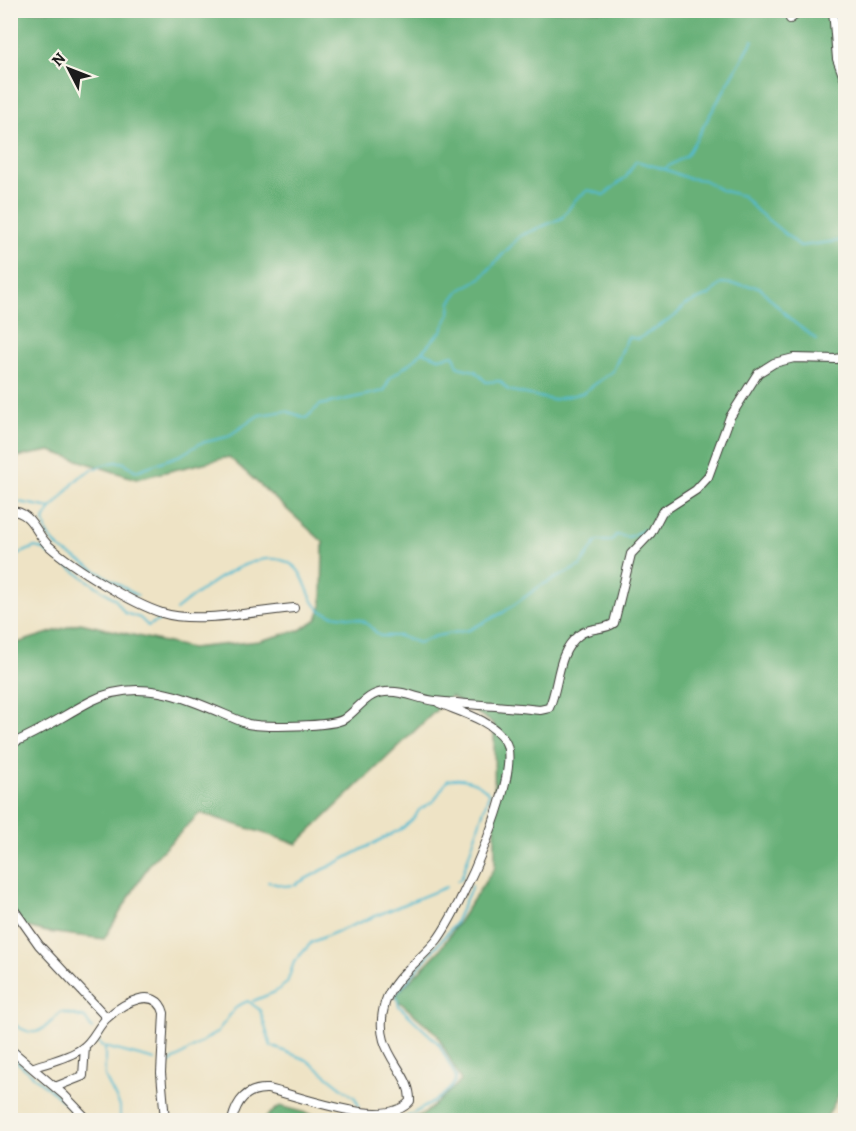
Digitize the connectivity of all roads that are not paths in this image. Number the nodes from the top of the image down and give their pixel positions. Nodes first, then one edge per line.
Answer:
1 (802, 10) edge
2 (832, 10) edge
3 (790, 19) dead end
4 (846, 83) edge
5 (846, 357) edge
6 (10, 511) edge
7 (294, 608) dead end
8 (435, 701) junction
9 (10, 744) edge
10 (10, 904) edge
11 (107, 1018) junction
12 (85, 1046) junction
13 (10, 1049) edge
14 (34, 1067) junction
15 (56, 1087) junction
16 (88, 1120) edge
17 (165, 1120) edge
18 (232, 1120) edge

1 - 3 street
2 - 4 street
5 - 8 street
6 - 7 street
8 - 9 street
8 - 18 street
10 - 11 street
11 - 12 street
11 - 17 street
12 - 14 street
12 - 15 street
13 - 14 street
14 - 15 street
15 - 16 street

